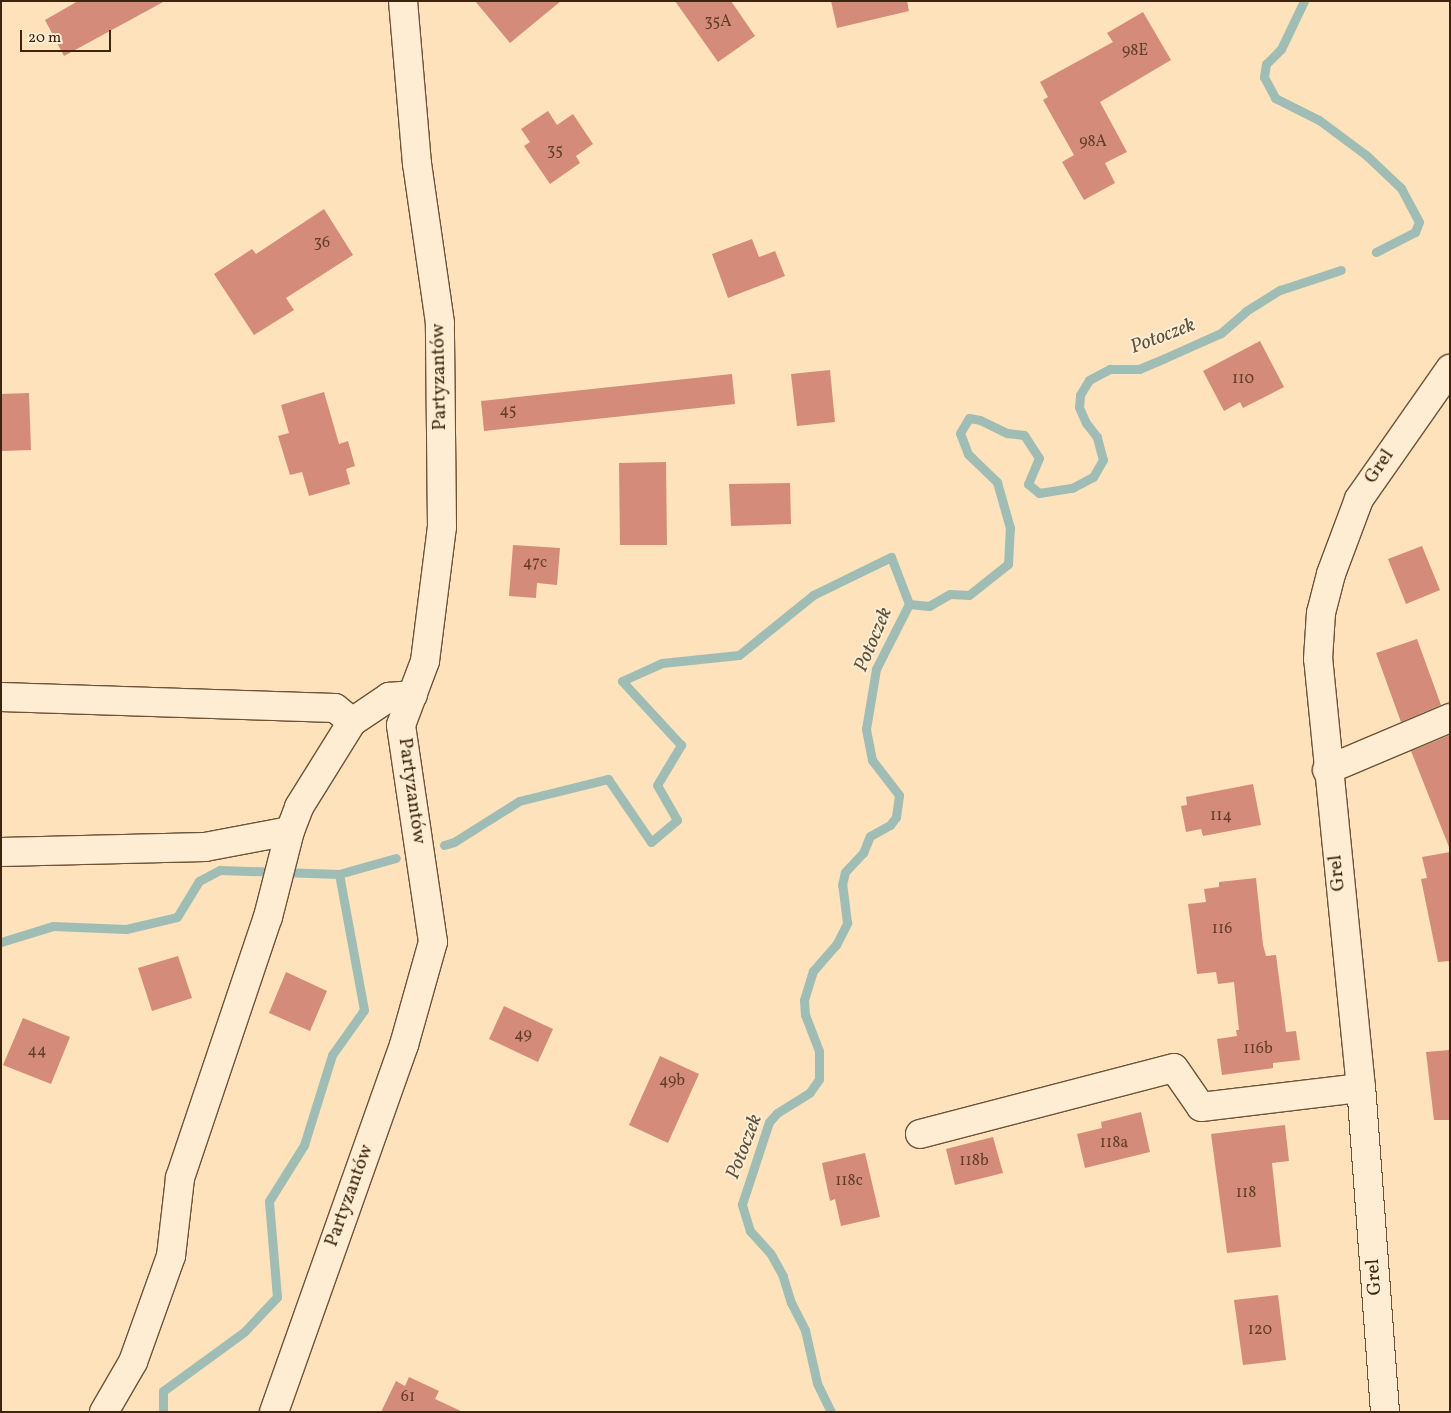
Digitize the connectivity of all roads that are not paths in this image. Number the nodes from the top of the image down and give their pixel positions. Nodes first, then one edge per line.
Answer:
1 (403, 1) edge
2 (1450, 369) edge
3 (413, 695) junction
4 (1, 697) edge
5 (1450, 718) edge
6 (352, 722) junction
7 (1327, 770) junction
8 (290, 832) junction
9 (1, 852) edge
10 (1361, 1088) junction
11 (920, 1134) dead end
12 (104, 1412) edge
13 (274, 1412) edge
14 (1385, 1412) edge

1 - 3 street, Partyzantów
2 - 7 street, Grel
3 - 6 street
3 - 13 street, Partyzantów
4 - 6 street
5 - 7 street
6 - 8 street
7 - 10 street, Grel
8 - 9 street
8 - 12 street
10 - 11 street
10 - 14 street, Grel

